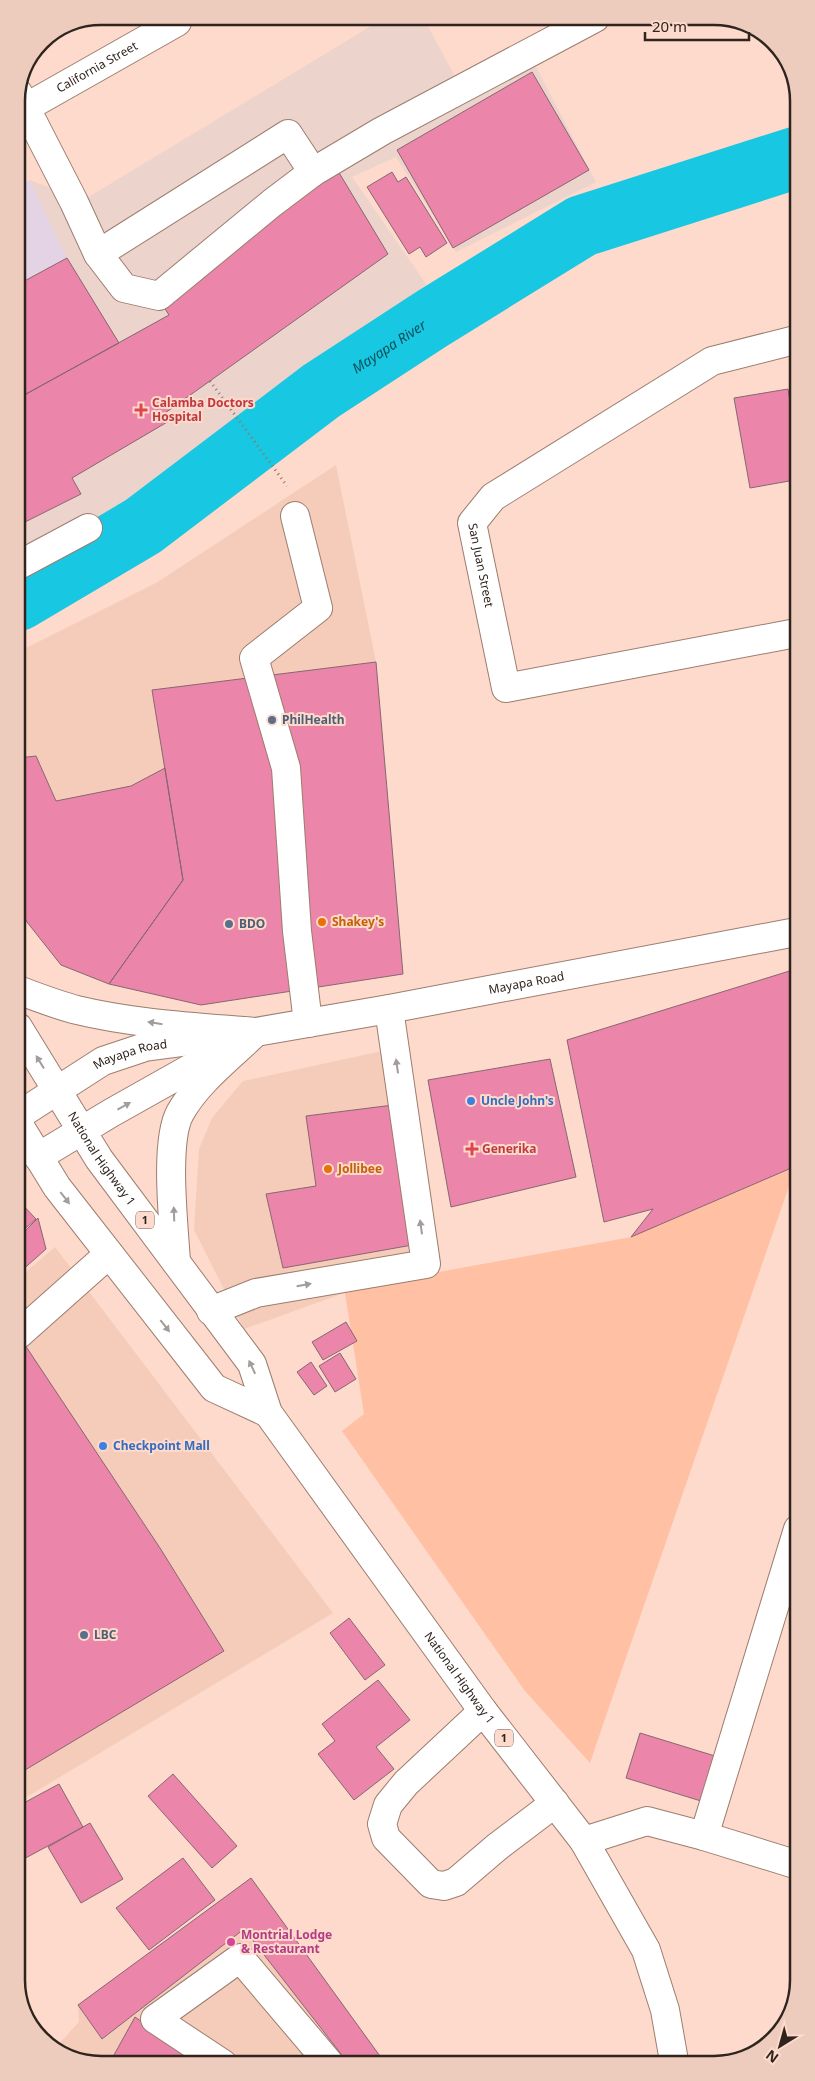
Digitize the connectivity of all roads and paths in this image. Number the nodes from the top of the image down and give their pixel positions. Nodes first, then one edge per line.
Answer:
1 (171, 25) edge
2 (582, 25) edge
3 (25, 99) edge
4 (25, 111) edge
5 (313, 172) junction
6 (98, 254) junction
7 (790, 341) edge
8 (210, 381) dead end
9 (294, 516) joint
10 (88, 528) dead end
11 (25, 562) edge
12 (790, 634) edge
13 (790, 933) edge
14 (25, 992) edge
15 (389, 1009) junction
16 (308, 1023) junction
17 (256, 1032) junction
18 (25, 1038) edge
19 (57, 1090) junction
20 (25, 1111) edge
21 (82, 1130) junction
22 (25, 1135) edge
23 (38, 1157) junction
24 (108, 1254) junction
25 (176, 1262) junction
26 (211, 1311) junction
27 (25, 1329) edge
28 (268, 1413) junction
29 (790, 1555) edge
30 (483, 1711) junction
31 (555, 1803) junction
32 (704, 1836) junction
33 (584, 1841) junction
34 (790, 1863) edge
35 (211, 2056) edge
36 (323, 2056) edge
37 (673, 2056) edge

1 - 3 main road, California Street
2 - 5 main road
4 - 6 main road
5 - 6 main road
5 - 6 main road
7 - 12 main road, San Juan Street
8 - 9 path
9 - 16 main road
10 - 11 main road
13 - 15 main road, Mayapa Road
17 -> 14 main road
15 - 16 main road, Mayapa Road
26 -> 15 main road
16 - 17 main road, Mayapa Road
17 - 19 main road, Mayapa Road
21 -> 17 main road, Mayapa Road
25 -> 17 main road
19 -> 18 main road, National Highway 1 / 1
19 - 20 main road, Mayapa Road
19 - 21 main road, National Highway 1 / 1
21 - 23 main road, Mayapa Road
21 - 25 main road, National Highway 1 / 1
22 - 23 main road, National Highway 1 / 1
23 -> 24 main road, National Highway 1 / 1
24 - 27 main road
24 -> 28 main road, National Highway 1 / 1
25 - 26 main road, National Highway 1 / 1
28 -> 26 main road, National Highway 1 / 1
28 - 30 main road, National Highway 1 / 1
29 - 32 main road
30 - 31 main road, National Highway 1 / 1
30 - 31 main road
31 - 33 main road, National Highway 1 / 1
32 - 33 main road
32 - 34 main road
33 - 37 main road, National Highway 1 / 1
35 - 36 main road

